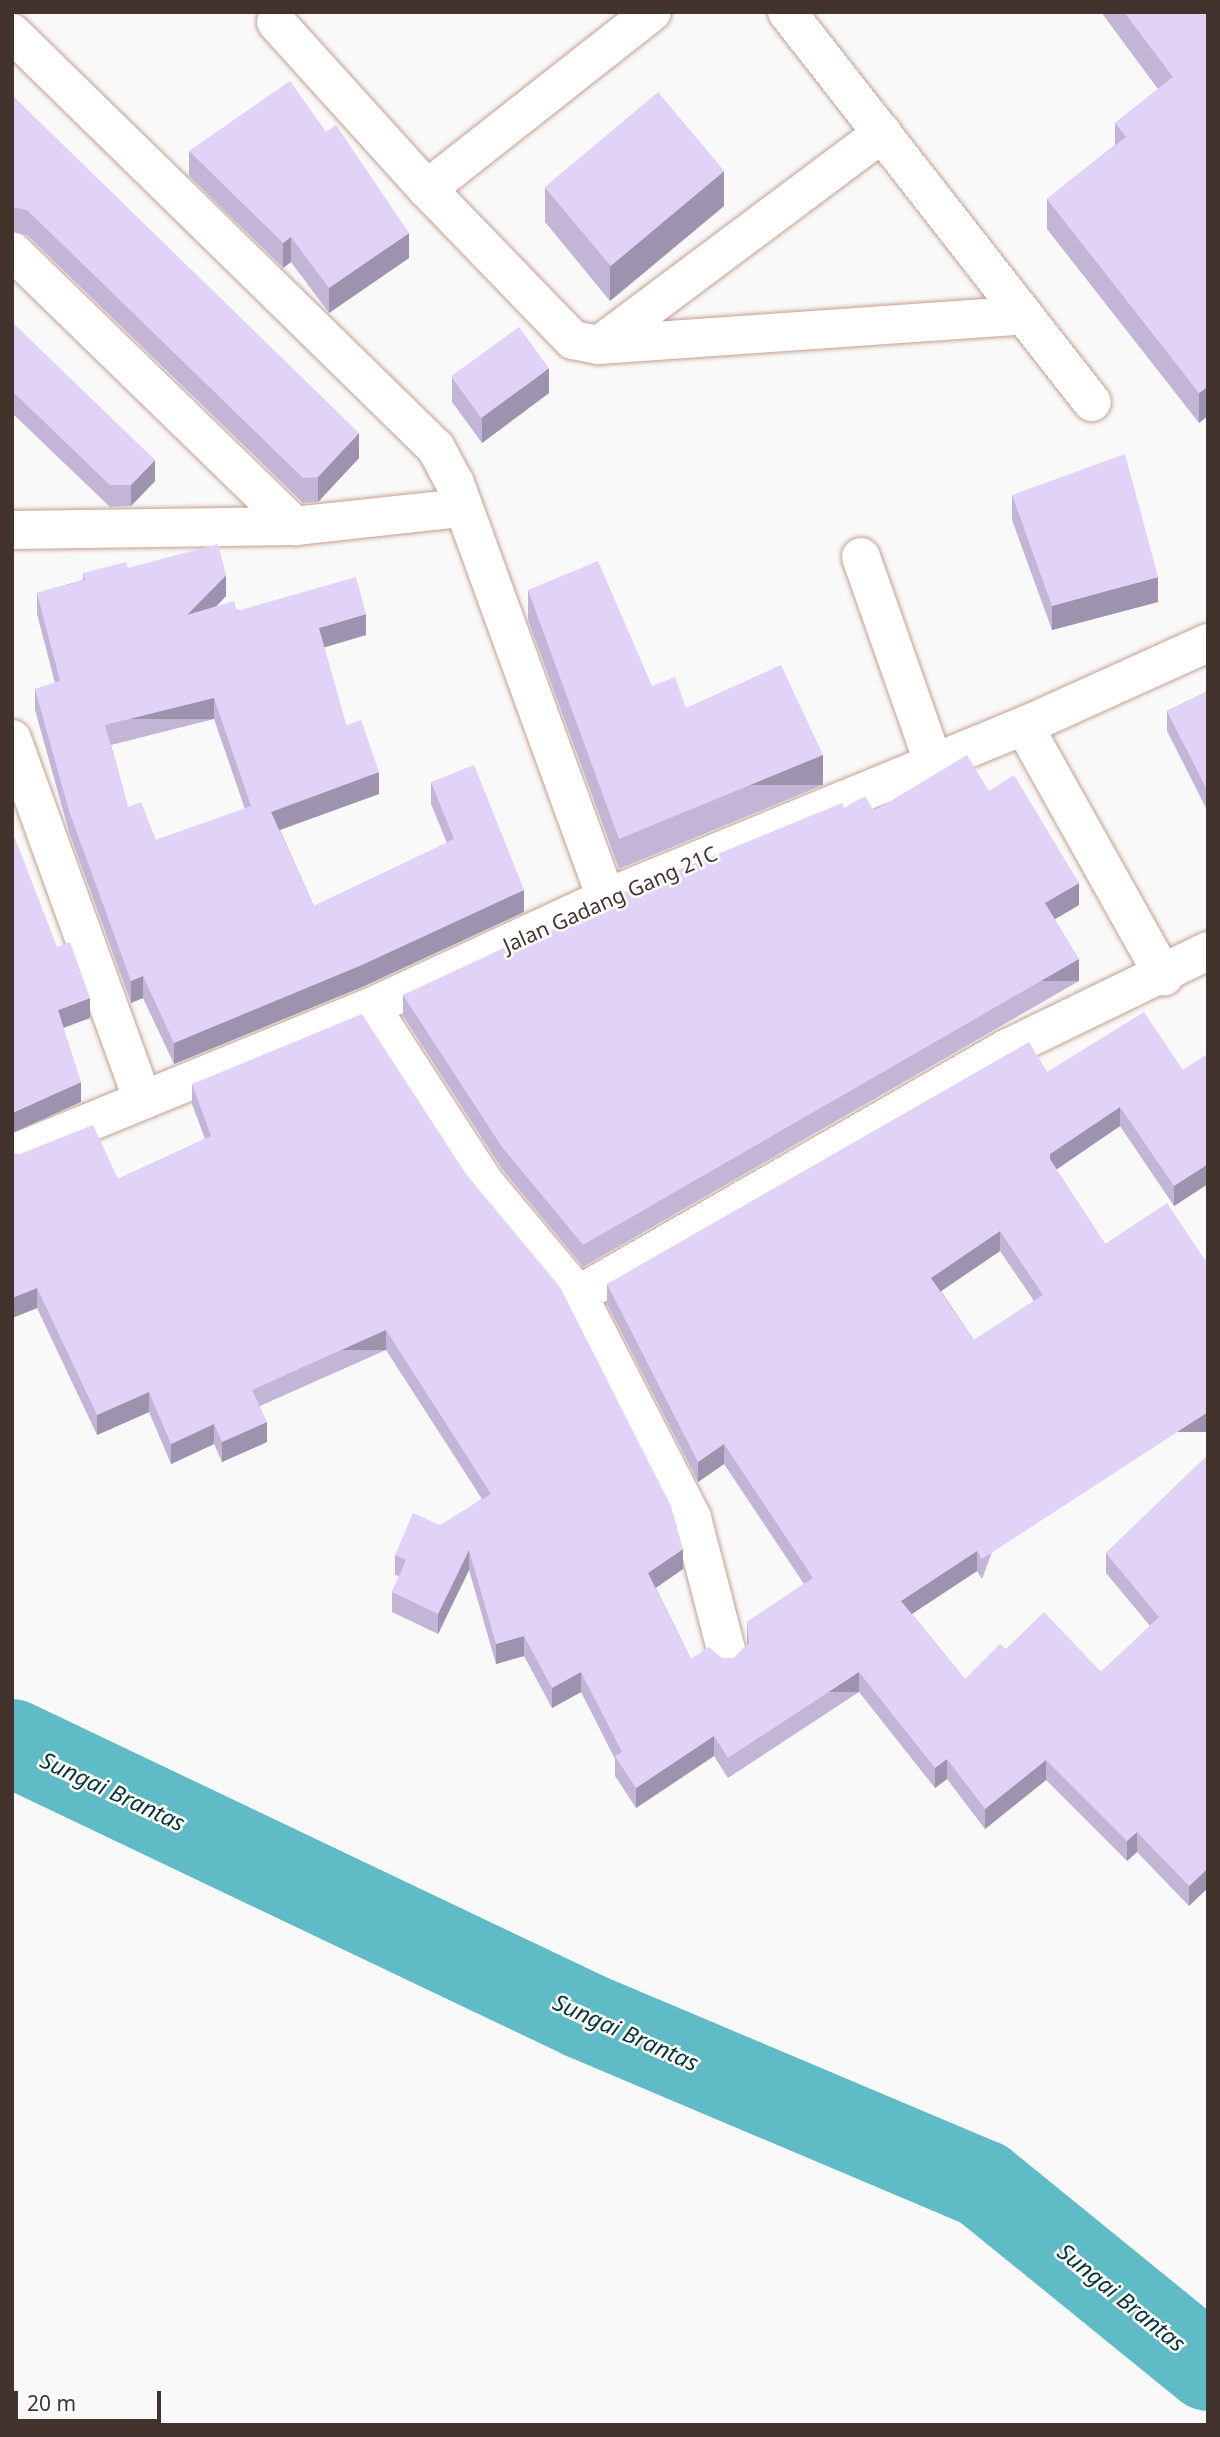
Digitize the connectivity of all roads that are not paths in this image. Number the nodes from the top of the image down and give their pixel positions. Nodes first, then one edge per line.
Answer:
1 (652, 12) edge
2 (787, 12) edge
3 (278, 15) edge
4 (12, 33) edge
5 (883, 133) junction
6 (427, 189) junction
7 (12, 251) edge
8 (1024, 315) junction
9 (599, 345) junction
10 (1092, 402) dead end
11 (462, 508) junction
12 (295, 526) junction
13 (12, 530) edge
14 (861, 557) dead end
15 (1208, 643) edge
16 (1024, 726) junction
17 (12, 739) edge
18 (933, 762) junction
19 (606, 898) junction
20 (1208, 951) edge
21 (1164, 976) junction
22 (371, 1007) junction
23 (142, 1098) junction
24 (12, 1154) edge
25 (579, 1295) junction
26 (728, 1657) edge

1 - 6 street
2 - 5 street
3 - 6 street
4 - 11 street
5 - 8 street
5 - 9 street
6 - 9 street
7 - 12 street
8 - 9 street
8 - 10 street
11 - 12 street
11 - 19 street
12 - 13 street
14 - 18 street
15 - 16 street, Jalan Gadang Gang 21C
16 - 18 street, Jalan Gadang Gang 21C
16 - 21 street
17 - 23 street
18 - 19 street, Jalan Gadang Gang 21C
19 - 22 street, Jalan Gadang Gang 21C
20 - 21 street
21 - 25 street
22 - 23 street, Jalan Gadang Gang 21C
22 - 25 street
23 - 24 street, Jalan Gadang Gang 21C
25 - 26 street

